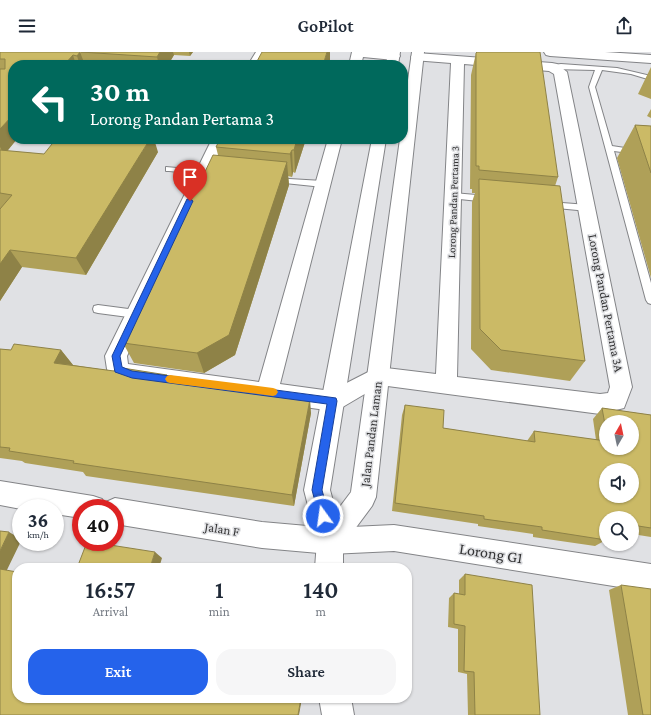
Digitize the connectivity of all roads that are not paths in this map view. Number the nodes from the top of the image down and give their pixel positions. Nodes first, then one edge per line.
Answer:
1 (343, 52) edge
2 (418, 55) edge
3 (393, 58) edge
4 (356, 59) edge
5 (651, 59) edge
6 (458, 60) junction
7 (551, 60) edge
8 (599, 69) junction
9 (651, 78) edge
10 (408, 135) edge
11 (218, 144) edge
12 (334, 144) edge
13 (378, 144) edge
14 (407, 144) edge
15 (609, 148) junction
16 (651, 154) edge
17 (169, 169) dead end
18 (211, 173) junction
19 (267, 179) edge
20 (323, 184) junction
21 (453, 196) junction
22 (500, 200) edge
23 (540, 204) edge
24 (588, 208) junction
25 (651, 300) edge
26 (98, 309) dead end
27 (136, 314) junction
28 (378, 376) junction
29 (446, 385) junction
30 (267, 391) junction
31 (333, 401) junction
32 (0, 493) edge
33 (72, 505) edge
34 (124, 513) edge
35 (330, 541) junction
36 (330, 563) edge
37 (651, 578) edge
38 (336, 703) edge
39 (338, 715) edge

1 - 4 street
2 - 6 street
2 - 10 street, Jalan Pandan Laman
3 - 4 street
5 - 7 street
6 - 7 street
6 - 21 street, Lorong Pandan Pertama 3
7 - 8 lane
7 - 24 street, Lorong Pandan Pertama 3A
8 - 9 lane
8 - 15 lane
11 - 18 street
12 - 20 street
13 - 31 street
14 - 28 street, Jalan Pandan Laman
15 - 16 lane
15 - 25 lane
17 - 18 lane
18 - 27 street
19 - 20 lane
20 - 30 street
21 - 22 lane
21 - 29 street, Lorong Pandan Pertama 3
23 - 24 lane
24 - 29 street, Lorong Pandan Pertama 3A
26 - 27 lane
27 - 30 street
28 - 29 street, Lorong Pandan Pertama 3A
28 - 31 street
28 - 35 street, Jalan Pandan Laman
30 - 31 street
31 - 35 street
32 - 33 street
34 - 35 street, Jalan F
35 - 36 street
35 - 37 street, Lorong G1
38 - 39 street

